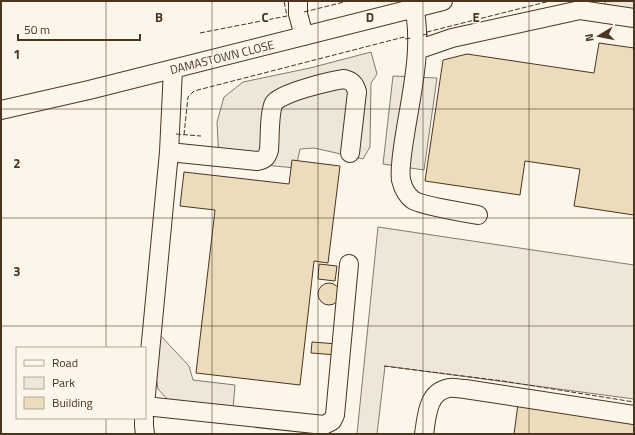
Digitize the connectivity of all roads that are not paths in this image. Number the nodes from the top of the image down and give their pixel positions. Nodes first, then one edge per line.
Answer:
1 (298, 1) edge
2 (443, 1) edge
3 (414, 5) edge
4 (634, 18) edge
5 (304, 36) junction
6 (417, 50) junction
7 (173, 69) junction
8 (1, 110) edge
9 (168, 152) junction
10 (350, 153) dead end
11 (478, 215) dead end
12 (349, 264) dead end
13 (146, 395) edge
14 (146, 406) edge
15 (634, 415) edge
16 (144, 419) edge
17 (145, 434) edge
18 (424, 434) edge

1 - 5 street
2 - 3 street, DAMASTOWN CLOSE
3 - 5 street, DAMASTOWN CLOSE
3 - 6 street
4 - 6 street
5 - 7 street, DAMASTOWN CLOSE
6 - 11 street
7 - 8 street, DAMASTOWN CLOSE
7 - 9 street
9 - 10 street
9 - 13 street
12 - 14 street
15 - 18 street
16 - 17 street

